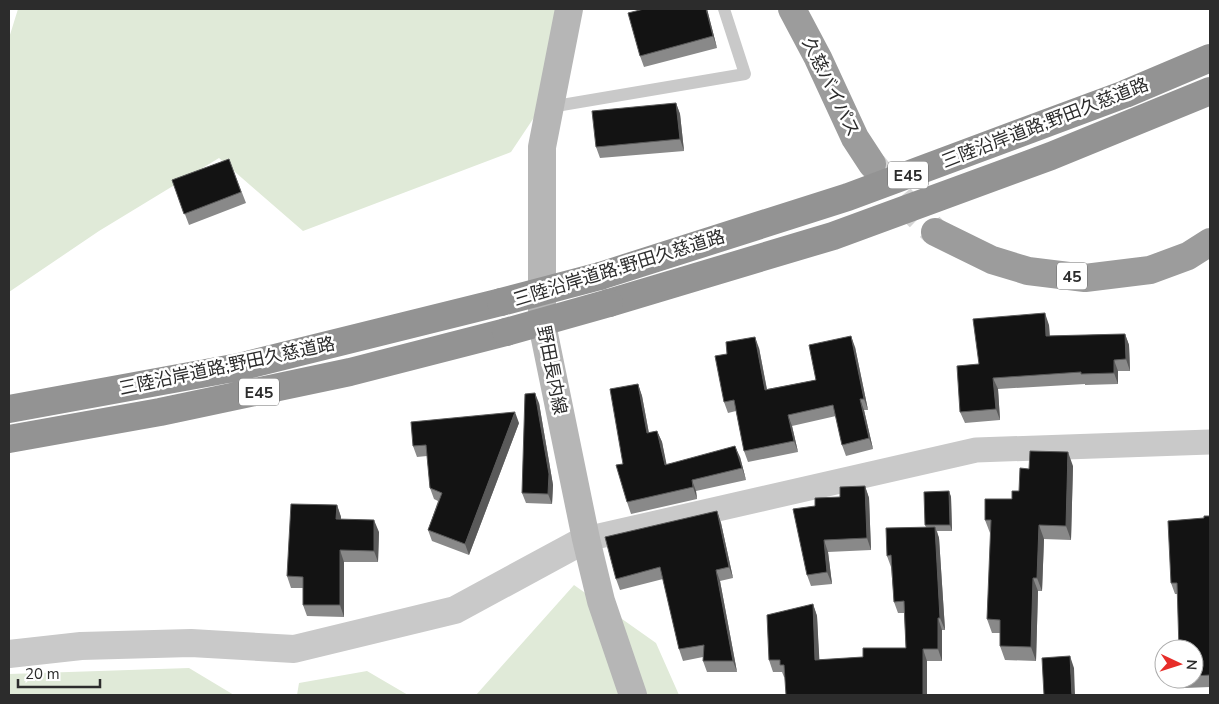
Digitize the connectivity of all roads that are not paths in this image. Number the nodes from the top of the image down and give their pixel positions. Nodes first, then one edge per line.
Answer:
1 (569, 9) edge
2 (724, 9) edge
3 (792, 9) edge
4 (814, 9) edge
5 (818, 58) junction
6 (1210, 58) edge
7 (1210, 91) edge
8 (550, 108) junction
9 (872, 164) tunnel mouth
10 (935, 232) tunnel mouth
11 (1210, 242) edge
12 (9, 409) edge
13 (9, 439) edge
14 (1210, 442) edge
15 (586, 539) junction
16 (9, 654) edge
17 (632, 695) edge

1 - 8 main road, 野田長内線
2 - 8 lane
3 - 5 highway, 久慈バイパス
4 - 5 highway
5 - 9 highway, 久慈バイパス
6 - 12 highway, 三陸沿岸道路;野田久慈道路 / E45, bridge
7 - 13 highway, 三陸沿岸道路;野田久慈道路 / E45, bridge
8 - 15 main road, 野田長内線
10 - 11 highway, 45
14 - 15 street
15 - 16 street
15 - 17 main road, 野田長内線

